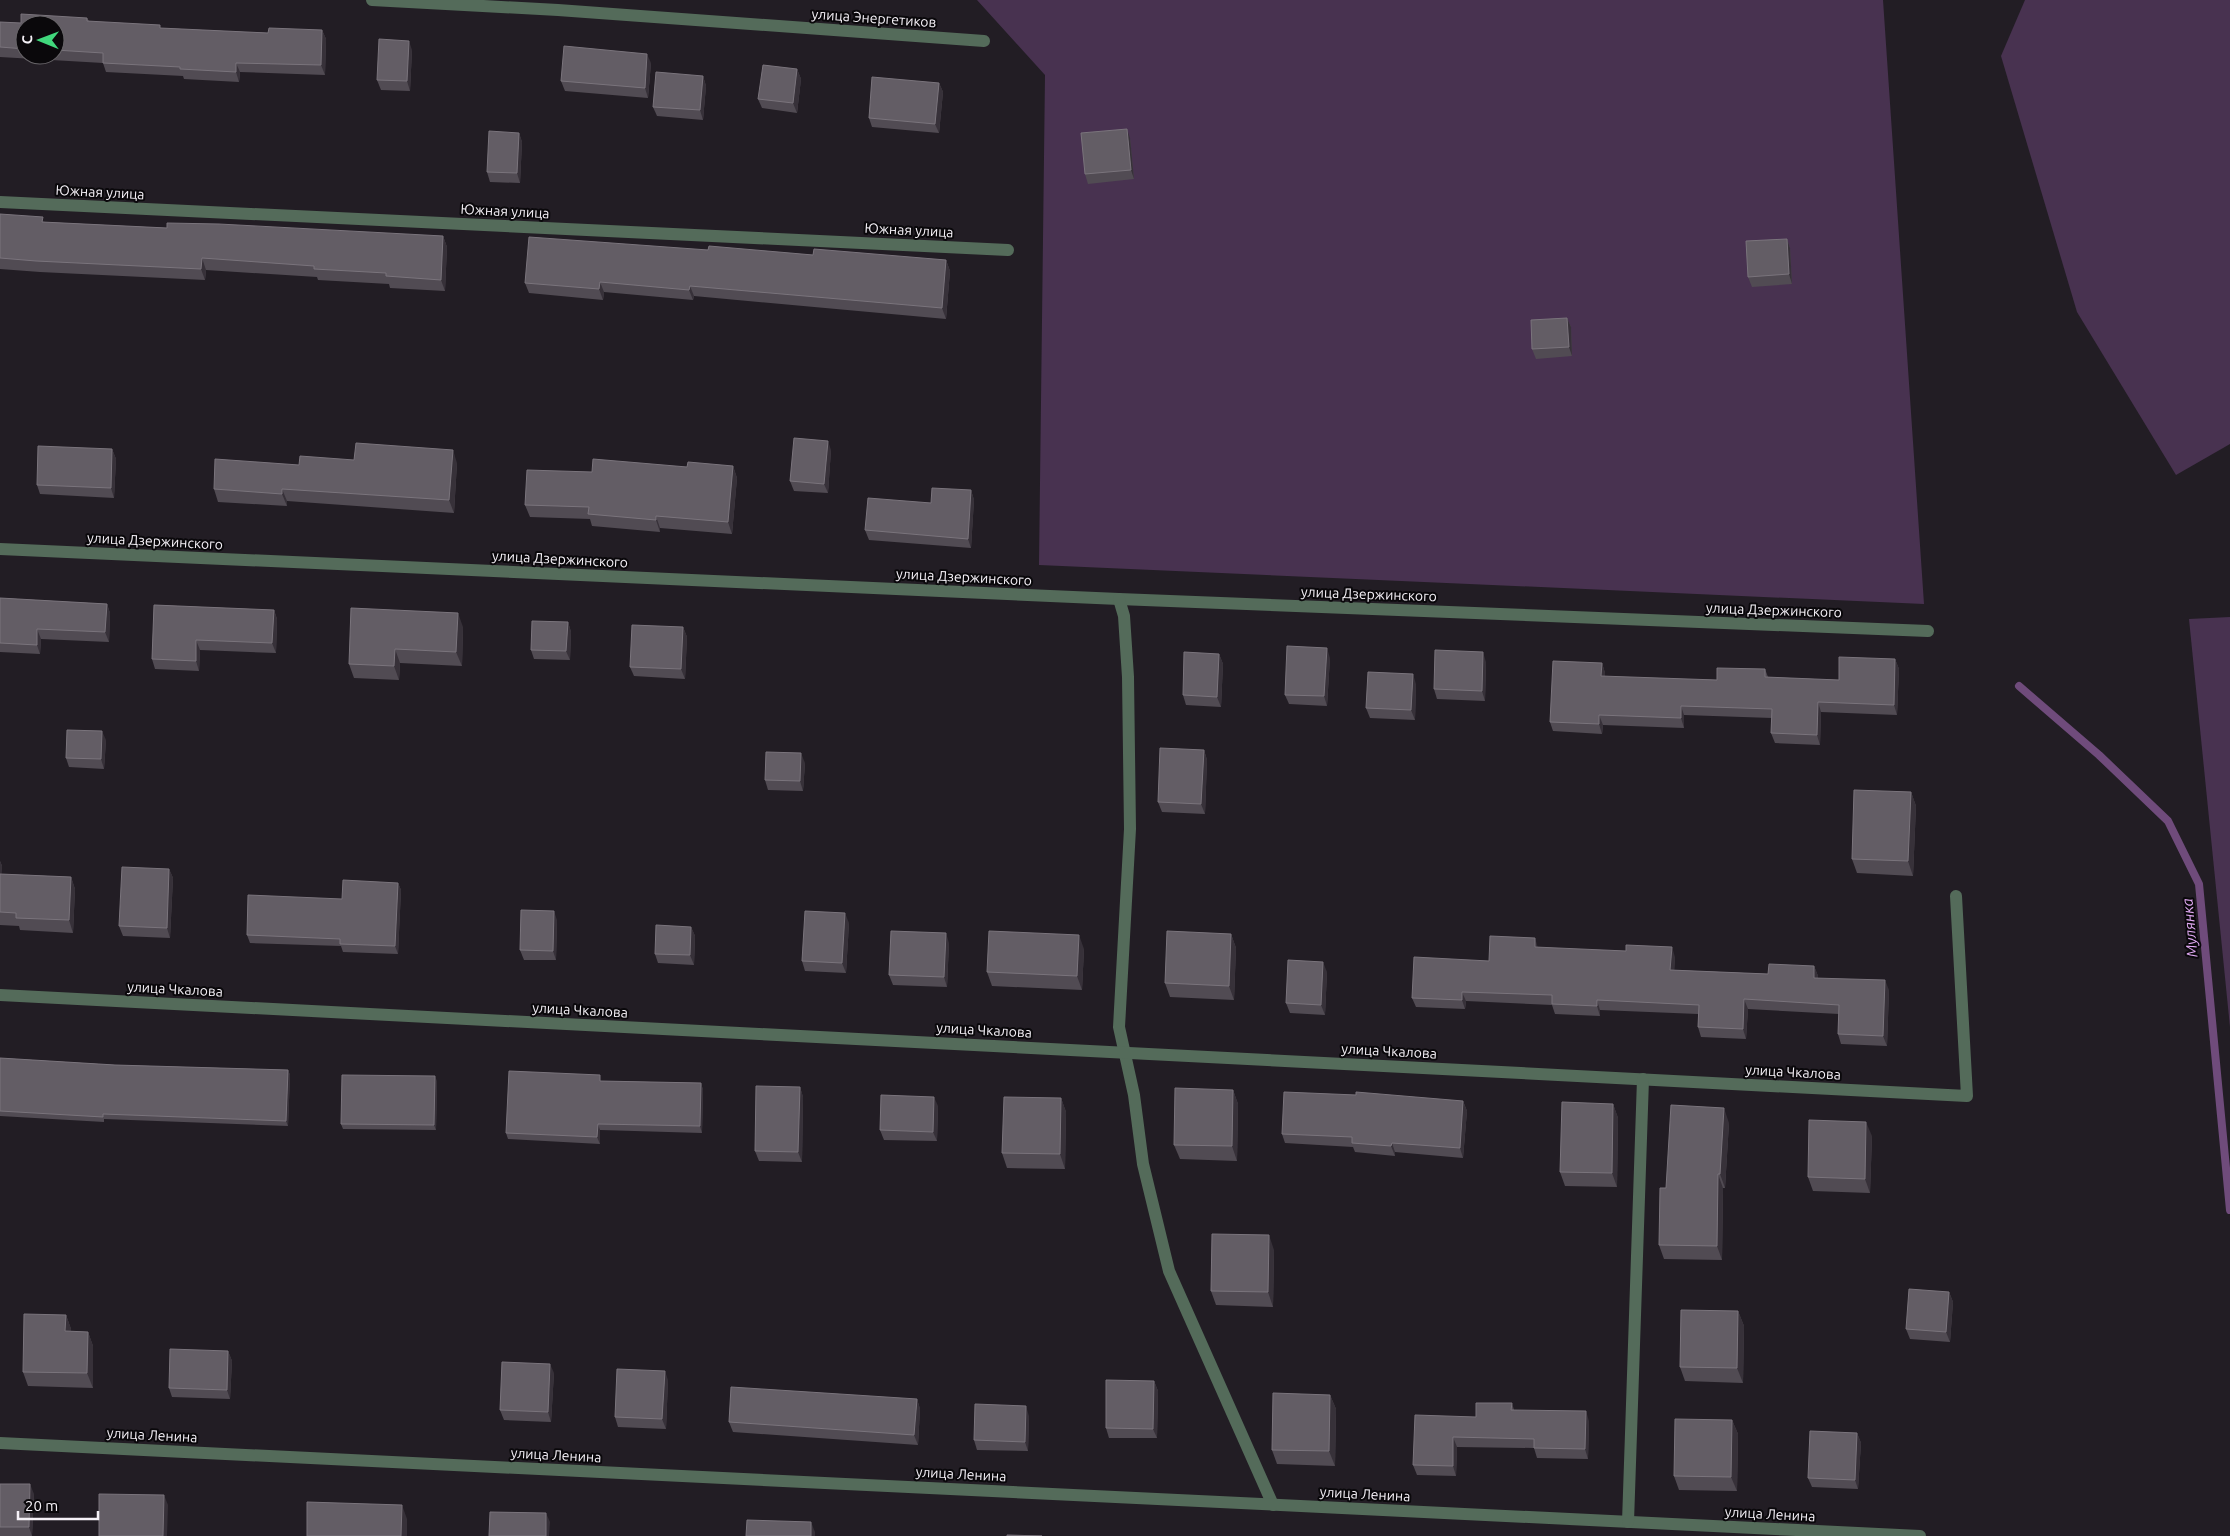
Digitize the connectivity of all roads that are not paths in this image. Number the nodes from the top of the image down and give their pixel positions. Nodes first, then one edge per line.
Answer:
1 (372, 0) edge
2 (984, 41) dead end
3 (0, 202) edge
4 (1008, 250) dead end
5 (0, 549) edge
6 (1119, 599) junction
7 (1928, 631) dead end
8 (1956, 896) dead end
9 (0, 995) edge
10 (1126, 1053) junction
11 (1643, 1079) junction
12 (0, 1443) edge
13 (1273, 1505) junction
14 (1628, 1522) junction
15 (1920, 1536) edge

1 - 2 street, улица Энергетиков
3 - 4 street, Южная улица
5 - 6 street, улица Дзержинского
6 - 7 street, улица Дзержинского
6 - 10 street
8 - 11 street, улица Чкалова
9 - 10 street, улица Чкалова
10 - 11 street, улица Чкалова
10 - 13 street
11 - 14 street
12 - 13 street, улица Ленина
13 - 14 street, улица Ленина
14 - 15 street, улица Ленина

